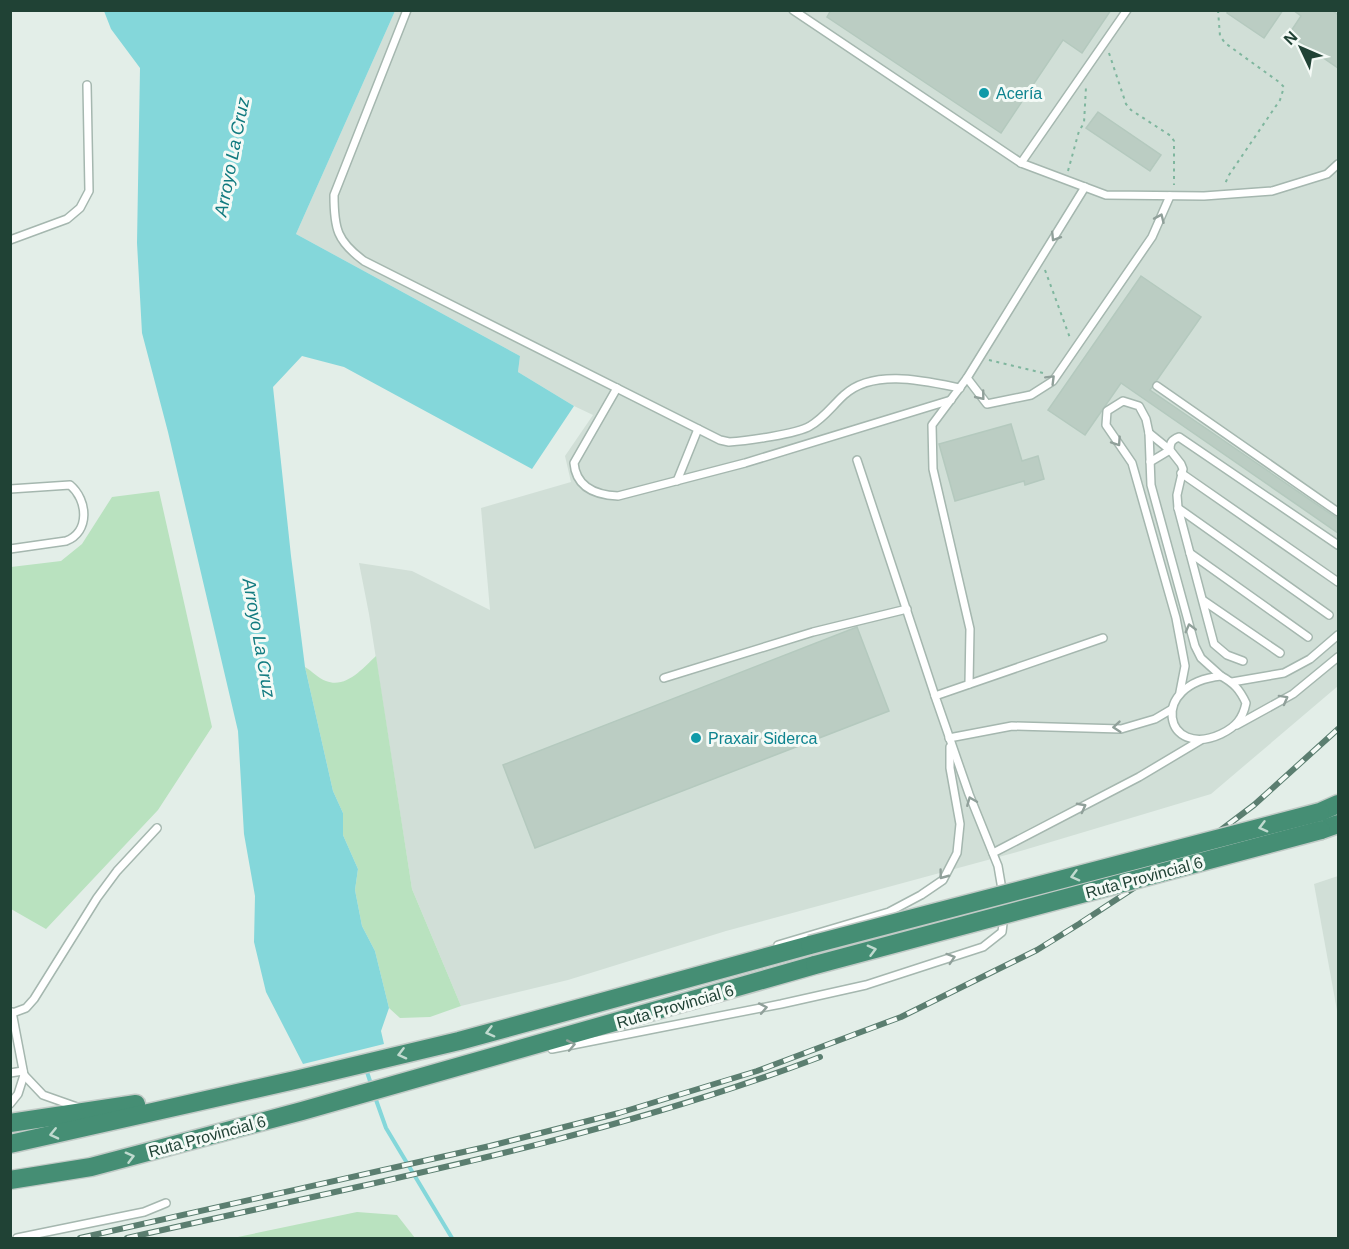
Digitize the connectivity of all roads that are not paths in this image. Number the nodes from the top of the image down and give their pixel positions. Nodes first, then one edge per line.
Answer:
1 (407, 10) edge
2 (793, 10) edge
3 (1127, 10) edge
4 (87, 85) dead end
5 (1021, 163) junction
6 (1338, 164) edge
7 (1085, 187) junction
8 (1170, 196) junction
9 (10, 240) edge
10 (967, 378) junction
11 (1157, 386) dead end
12 (617, 388) junction
13 (960, 388) junction
14 (951, 400) junction
15 (698, 429) junction
16 (1149, 433) junction
17 (1170, 450) junction
18 (857, 460) dead end
19 (1150, 462) junction
20 (1181, 473) junction
21 (676, 481) junction
22 (10, 489) edge
23 (1178, 508) junction
24 (1338, 512) edge
25 (1338, 545) edge
26 (10, 549) edge
27 (1189, 552) junction
28 (1338, 582) edge
29 (1204, 601) junction
30 (907, 609) junction
31 (1329, 615) dead end
32 (1338, 635) edge
33 (1308, 637) dead end
34 (1103, 638) dead end
35 (1280, 653) dead end
36 (1338, 657) edge
37 (1243, 661) dead end
38 (1221, 676) junction
39 (664, 678) dead end
40 (1232, 682) junction
41 (969, 684) junction
42 (1180, 692) junction
43 (935, 696) junction
44 (1172, 709) junction
45 (1233, 728) junction
46 (950, 738) junction
47 (1201, 740) junction
48 (1338, 805) edge
49 (1332, 827) edge
50 (157, 828) dead end
51 (993, 854) junction
52 (620, 997) junction
53 (11, 1013) edge
54 (466, 1066) junction
55 (10, 1073) edge
56 (24, 1073) junction
57 (295, 1080) junction
58 (10, 1104) edge
59 (93, 1111) junction
60 (10, 1123) edge
61 (10, 1144) edge
62 (91, 1167) junction
63 (10, 1180) edge
64 (10, 1193) edge
65 (166, 1203) dead end
66 (17, 1239) edge

1 - 12 lane
2 - 5 lane
3 - 5 lane
4 - 9 lane
5 - 7 lane
6 - 8 lane
7 - 8 lane
7 -> 10 lane
10 -> 8 lane
10 - 13 lane
11 - 24 lane
12 - 15 lane
12 - 21 lane
13 - 14 lane
13 - 15 lane
14 - 21 lane
14 - 41 lane
15 - 21 lane
16 - 17 lane
16 - 19 lane
16 -> 42 lane
17 - 19 lane
17 - 20 lane
17 - 25 lane
18 - 30 lane
38 -> 19 lane
20 - 23 lane
20 - 28 lane
22 - 26 lane
23 - 27 lane
23 - 31 lane
27 - 29 lane
27 - 33 lane
29 - 35 lane
29 - 37 lane
30 - 39 lane
30 - 43 lane
32 - 40 lane
34 - 41 lane
45 -> 36 lane
38 - 40 lane
38 - 42 lane
40 - 45 lane
41 - 43 lane
42 - 44 lane
43 - 46 lane
44 -> 46 lane
44 - 47 lane
45 - 47 lane
51 -> 46 lane
46 -> 52 lane
51 -> 47 lane
48 -> 52 highway, Ruta Provincial 6, bridge
54 -> 49 highway, Ruta Provincial 6, bridge
50 - 53 lane
54 -> 51 lane
52 -> 57 highway, Ruta Provincial 6
53 - 56 lane
62 -> 54 highway, Ruta Provincial 6
55 - 56 lane
56 - 58 lane
56 - 59 lane
57 - 59 highway
57 -> 61 highway, Ruta Provincial 6
59 - 60 highway
62 - 63 highway, Ruta Provincial 6
62 - 64 highway
65 - 66 lane

